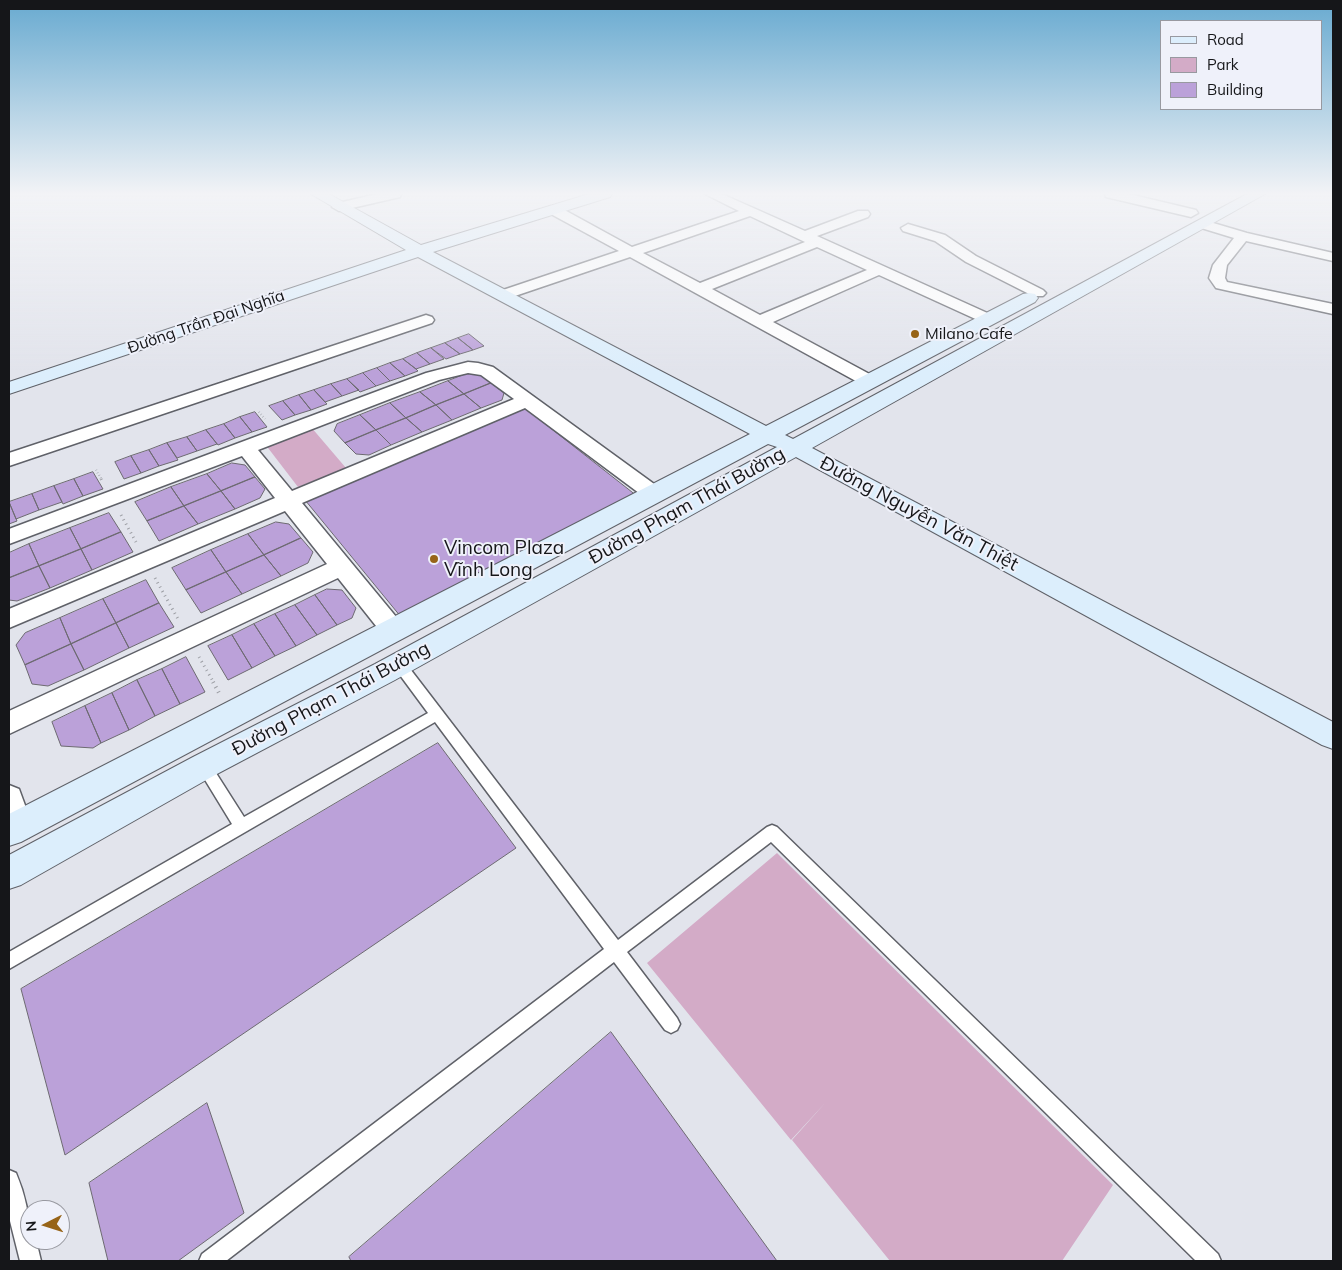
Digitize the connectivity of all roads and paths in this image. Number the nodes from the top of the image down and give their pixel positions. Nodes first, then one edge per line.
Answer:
1 (412, 253) edge
2 (423, 253) edge
3 (623, 253) edge
4 (634, 253) edge
5 (779, 253) edge
6 (842, 253) edge
7 (960, 253) edge
8 (1122, 253) edge
9 (1138, 253) edge
10 (1229, 253) edge
11 (1321, 253) edge
12 (1333, 256) edge
13 (879, 270) junction
14 (699, 289) junction
15 (1038, 293) junction
16 (502, 295) junction
17 (1333, 309) edge
18 (988, 319) junction
19 (426, 320) dead end
20 (759, 322) junction
21 (1010, 329) junction
22 (869, 381) junction
23 (9, 388) edge
24 (528, 400) junction
25 (768, 435) junction
26 (794, 447) junction
27 (246, 448) junction
28 (9, 460) edge
29 (96, 470) dead end
30 (654, 494) junction
31 (112, 498) junction
32 (288, 501) junction
33 (9, 537) edge
34 (146, 561) junction
35 (342, 567) junction
36 (9, 618) edge
37 (393, 630) junction
38 (189, 638) junction
39 (399, 664) junction
40 (438, 714) junction
41 (231, 716) junction
42 (9, 723) edge
43 (1333, 736) edge
44 (187, 738) junction
45 (204, 766) junction
46 (9, 798) edge
47 (242, 827) junction
48 (13, 829) edge
49 (9, 873) edge
50 (616, 951) junction
51 (9, 961) edge
52 (671, 1024) dead end
53 (9, 1180) edge
54 (31, 1261) edge
55 (208, 1261) edge
56 (1212, 1261) edge

1 - 23 main road, Đường Trần Đại Nghĩa
2 - 16 main road, Đường Nguyễn Văn Thiệt
3 - 16 street
4 - 14 street
5 - 14 street
6 - 13 street
7 - 15 street
8 - 15 main road, Đường Phạm Thái Bường
9 - 21 main road, Đường Phạm Thái Bường
10 - 17 street
11 - 12 street
13 - 18 street
13 - 20 street
14 - 20 street
15 - 18 main road, Đường Phạm Thái Bường
16 - 25 main road, Đường Nguyễn Văn Thiệt
18 - 21 main road
18 - 22 main road, Đường Phạm Thái Bường
19 - 28 street
20 - 22 street
21 - 26 main road, Đường Phạm Thái Bường
22 - 25 main road, Đường Phạm Thái Bường
24 - 27 street
24 - 30 street
24 - 32 street
25 - 26 main road, Đường Nguyễn Văn Thiệt
25 - 30 main road, Đường Phạm Thái Bường
26 - 39 main road, Đường Phạm Thái Bường
26 - 43 main road, Đường Nguyễn Văn Thiệt
27 - 31 street
27 - 32 street
29 - 31 path
30 - 37 main road, Đường Phạm Thái Bường
31 - 33 street
31 - 34 path
32 - 34 street
32 - 35 street
34 - 36 street
34 - 38 path
35 - 37 street
35 - 38 street
37 - 41 main road, Đường Phạm Thái Bường
38 - 41 path
38 - 42 street
39 - 40 lane
39 - 45 main road, Đường Phạm Thái Bường
40 - 47 lane
40 - 50 lane
41 - 44 main road, Đường Phạm Thái Bường
44 - 45 main road
44 - 48 main road, Đường Phạm Thái Bường
45 - 47 lane
45 - 49 main road, Đường Phạm Thái Bường
46 - 48 street
47 - 51 lane
50 - 52 lane
50 - 55 lane
50 - 56 lane
53 - 54 lane

